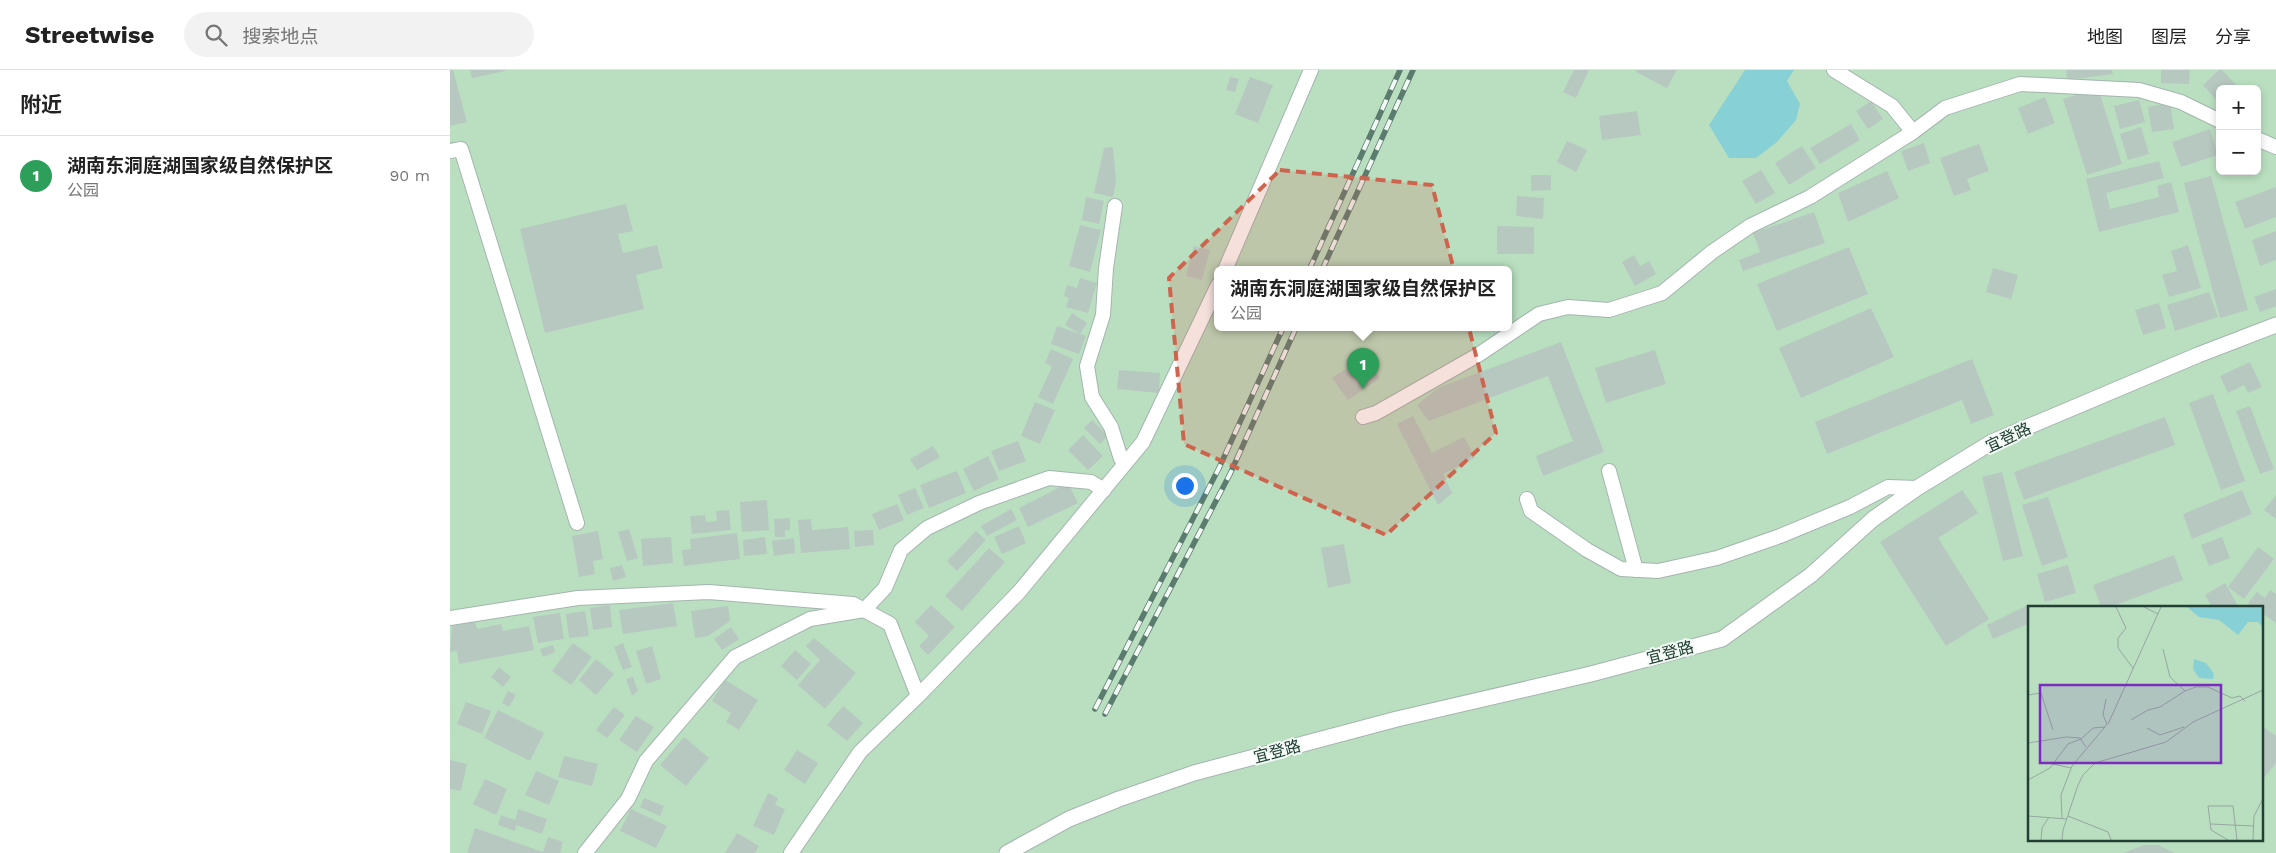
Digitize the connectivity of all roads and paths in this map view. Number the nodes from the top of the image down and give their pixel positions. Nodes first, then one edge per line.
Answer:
1 (1310, 70) edge
2 (1834, 70) edge
3 (2216, 118) edge
4 (1913, 132) junction
5 (2261, 141) edge
6 (2276, 147) edge
7 (450, 151) edge
8 (1115, 206) dead end
9 (1227, 266) edge
10 (1214, 293) edge
11 (2276, 325) edge
12 (1364, 417) dead end
13 (1121, 459) dead end
14 (1609, 471) dead end
15 (1917, 488) junction
16 (1104, 490) junction
17 (1527, 499) dead end
18 (577, 523) dead end
19 (1636, 570) junction
20 (864, 610) junction
21 (450, 618) edge
22 (918, 696) junction
23 (585, 853) edge
24 (791, 853) edge
25 (1007, 853) edge

1 - 9 street
2 - 4 street
3 - 4 street
4 - 12 street
5 - 6 street
7 - 18 street
8 - 13 street
10 - 16 street
11 - 15 street, 宜登路
14 - 19 street
15 - 19 street
15 - 25 street, 宜登路
16 - 20 street
16 - 22 street
17 - 19 street
20 - 21 street
20 - 22 street
20 - 23 street
22 - 24 street

